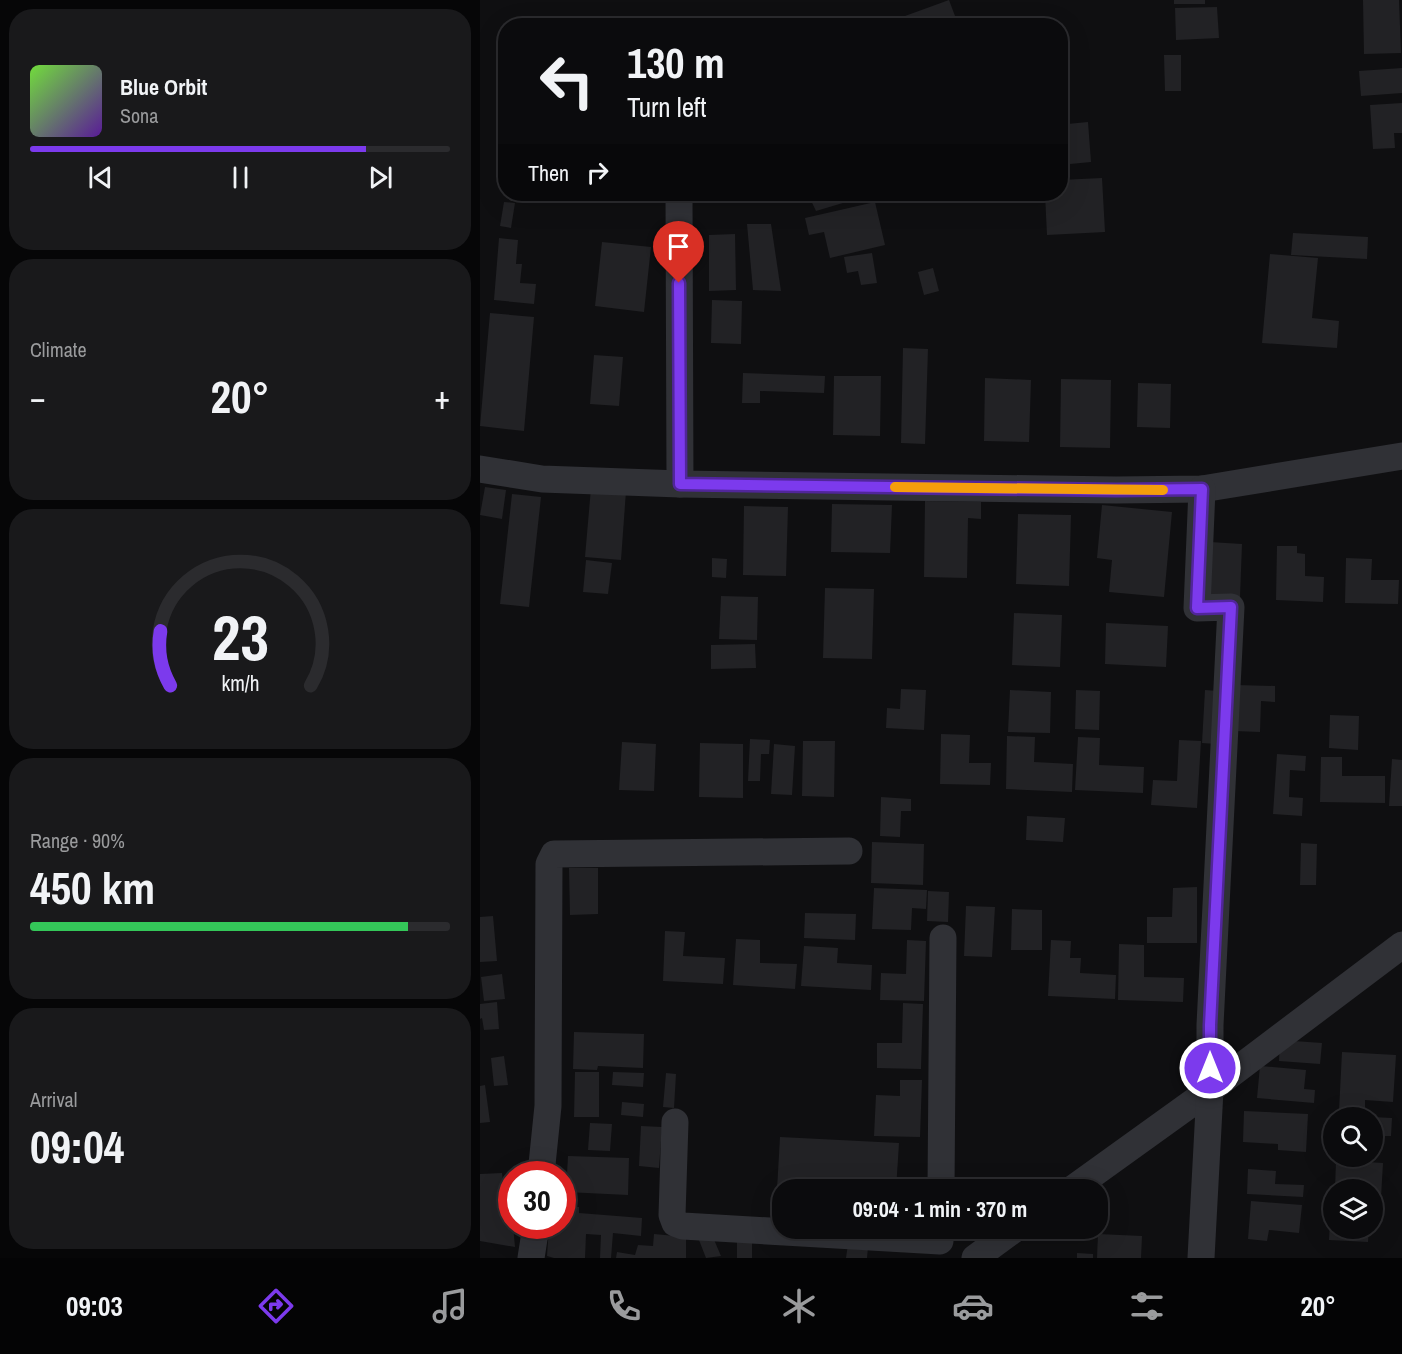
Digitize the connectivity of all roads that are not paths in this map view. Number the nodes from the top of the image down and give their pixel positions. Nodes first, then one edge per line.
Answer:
1 (679, 201) edge
2 (1402, 456) edge
3 (480, 469) edge
4 (680, 484) junction
5 (1202, 489) junction
6 (849, 851) dead end
7 (943, 938) dead end
8 (1402, 945) edge
9 (1210, 1090) junction
10 (675, 1122) dead end
11 (543, 1161) edge
12 (941, 1179) edge
13 (1086, 1179) edge
14 (534, 1239) edge
15 (1001, 1239) edge
16 (940, 1242) edge
17 (531, 1258) edge
18 (975, 1258) edge
19 (1201, 1258) edge

1 - 4 street
2 - 5 street
3 - 4 street
4 - 5 street
5 - 9 street
6 - 11 street
7 - 12 street
8 - 9 street
9 - 13 street
9 - 19 street
10 - 16 street
14 - 17 street
15 - 18 street

